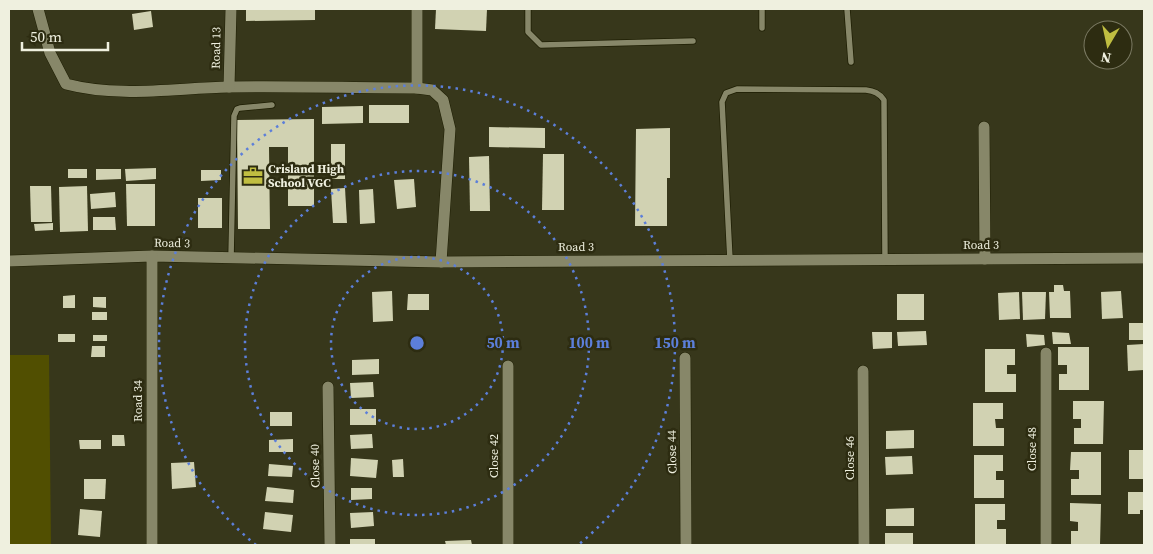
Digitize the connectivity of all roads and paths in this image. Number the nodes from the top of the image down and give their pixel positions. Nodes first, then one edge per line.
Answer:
1 (38, 9) edge
2 (231, 9) edge
3 (417, 9) edge
4 (528, 9) edge
5 (762, 9) edge
6 (847, 9) edge
7 (762, 28) dead end
8 (693, 42) dead end
9 (851, 62) dead end
10 (229, 87) junction
11 (417, 88) junction
12 (272, 104) dead end
13 (984, 127) dead end
14 (152, 256) junction
15 (231, 258) junction
16 (1144, 258) edge
17 (985, 259) junction
18 (730, 260) junction
19 (885, 260) junction
20 (9, 261) edge
21 (442, 262) junction
22 (1046, 353) dead end
23 (685, 358) dead end
24 (508, 366) dead end
25 (863, 371) dead end
26 (328, 387) dead end
27 (152, 545) edge
28 (330, 545) edge
29 (508, 545) edge
30 (686, 545) edge
31 (864, 545) edge
32 (1046, 545) edge

1 - 10 street
2 - 10 street, Road 13
3 - 11 street
4 - 8 lane
5 - 7 lane
6 - 9 lane
10 - 11 street
11 - 21 street
12 - 15 lane
13 - 17 street
14 - 15 street, Road 3
14 - 20 street, Road 3
14 - 27 street, Road 34
15 - 21 street, Road 3
16 - 17 street, Road 3
17 - 19 street, Road 3
18 - 19 street, Road 3
18 - 19 lane
18 - 21 street, Road 3
22 - 32 street, Close 48
23 - 30 street, Close 44
24 - 29 street, Close 42
25 - 31 street, Close 46
26 - 28 street, Close 40

